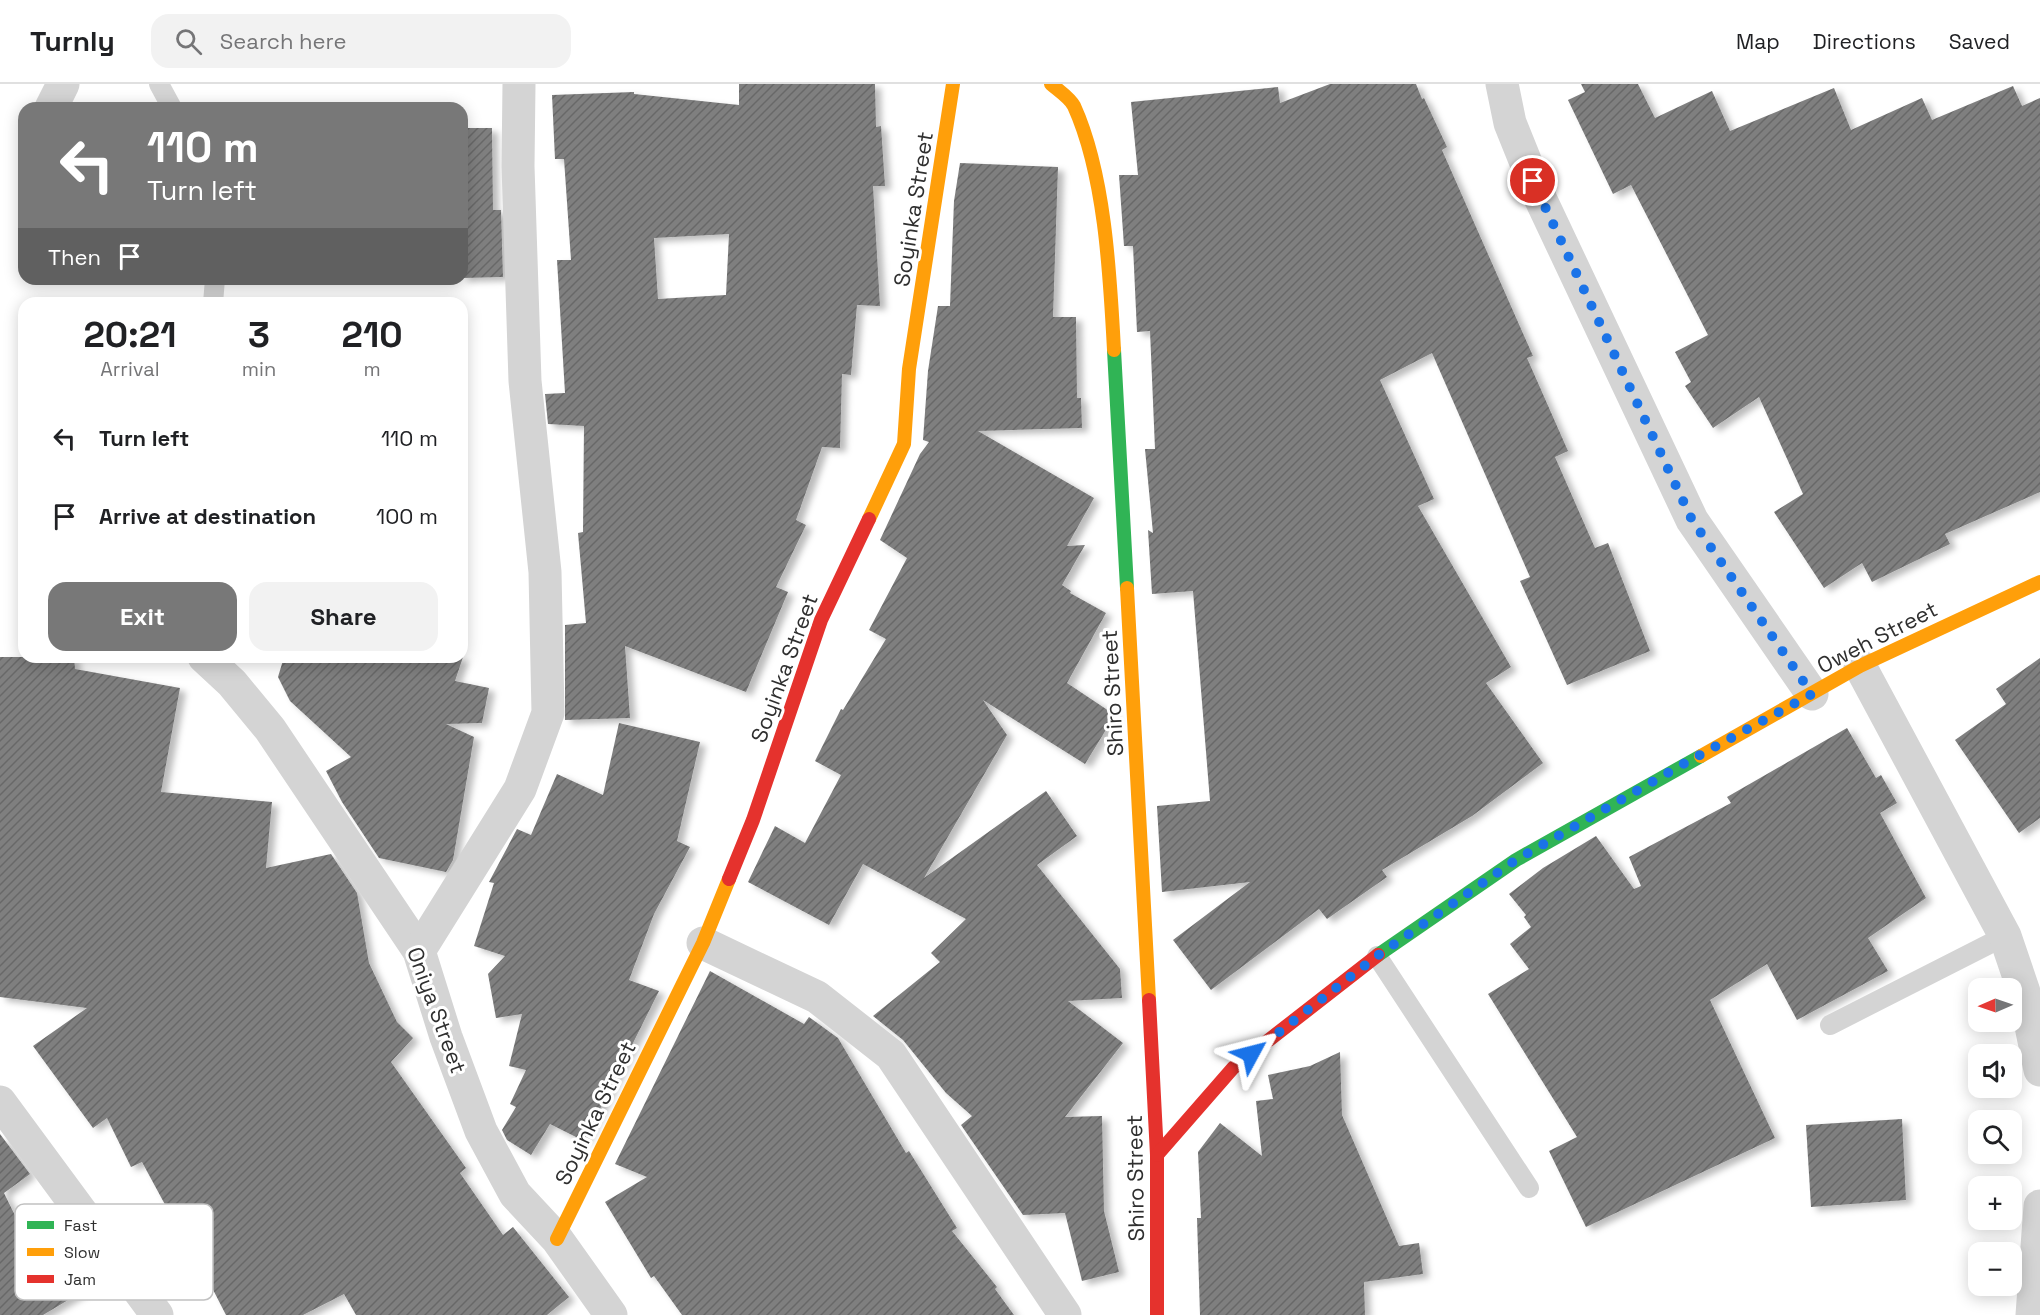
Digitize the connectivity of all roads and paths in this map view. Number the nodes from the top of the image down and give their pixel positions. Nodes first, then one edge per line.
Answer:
1 (63, 84) edge
2 (159, 84) edge
3 (519, 84) edge
4 (953, 84) edge
5 (1051, 84) edge
6 (1502, 84) edge
7 (54, 102) edge
8 (169, 102) edge
9 (2040, 582) edge
10 (210, 663) edge
11 (1860, 666) junction
12 (1812, 694) junction
13 (2005, 936) junction
14 (703, 944) junction
15 (419, 951) junction
16 (1377, 956) junction
17 (1830, 1025) dead end
18 (2040, 1070) edge
19 (0, 1102) edge
20 (1157, 1155) junction
21 (1528, 1188) dead end
22 (75, 1204) edge
23 (2040, 1206) edge
24 (557, 1239) junction
25 (146, 1300) edge
26 (157, 1315) edge
27 (611, 1315) edge
28 (1065, 1315) edge
29 (1157, 1315) edge
30 (2032, 1315) edge

1 - 7 street
2 - 8 lane
3 - 15 street
4 - 14 street, Soyinka Street
5 - 20 street, Shiro Street
6 - 12 street
9 - 11 street, Oweh Street
10 - 15 street, Oniya Street
11 - 12 street, Oweh Street
11 - 13 street
12 - 16 street, Oweh Street
13 - 17 lane
13 - 18 street
14 - 24 street, Soyinka Street
14 - 28 street
15 - 24 street, Oniya Street
16 - 20 street, Oweh Street
16 - 21 lane
19 - 22 street
20 - 29 street, Shiro Street
23 - 30 street
24 - 27 street, Oniya Street
25 - 26 street

